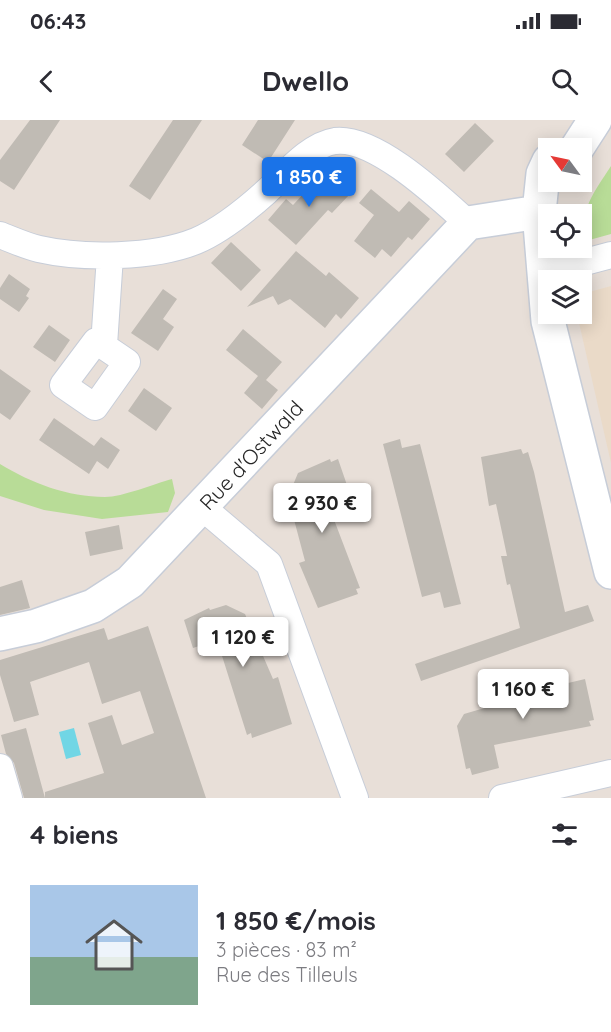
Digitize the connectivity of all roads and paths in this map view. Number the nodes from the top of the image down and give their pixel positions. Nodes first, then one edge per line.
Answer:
1 (568, 120) edge
2 (595, 120) edge
3 (560, 138) edge
4 (583, 138) edge
5 (538, 212) edge
6 (468, 223) junction
7 (0, 235) edge
8 (611, 255) edge
9 (110, 256) junction
10 (555, 270) edge
11 (549, 324) edge
12 (104, 345) dead end
13 (202, 507) junction
14 (611, 572) edge
15 (0, 634) edge
16 (0, 767) edge
17 (611, 773) edge
18 (9, 798) edge
19 (355, 798) edge
20 (502, 798) edge

1 - 3 main road
2 - 4 main road
5 - 6 main road
6 - 9 street
6 - 13 main road, Rue d'Ostwald
7 - 9 street
8 - 10 street
9 - 12 street
11 - 14 main road
13 - 15 main road, Rue d'Ostwald
13 - 19 street
16 - 18 street
17 - 20 street

